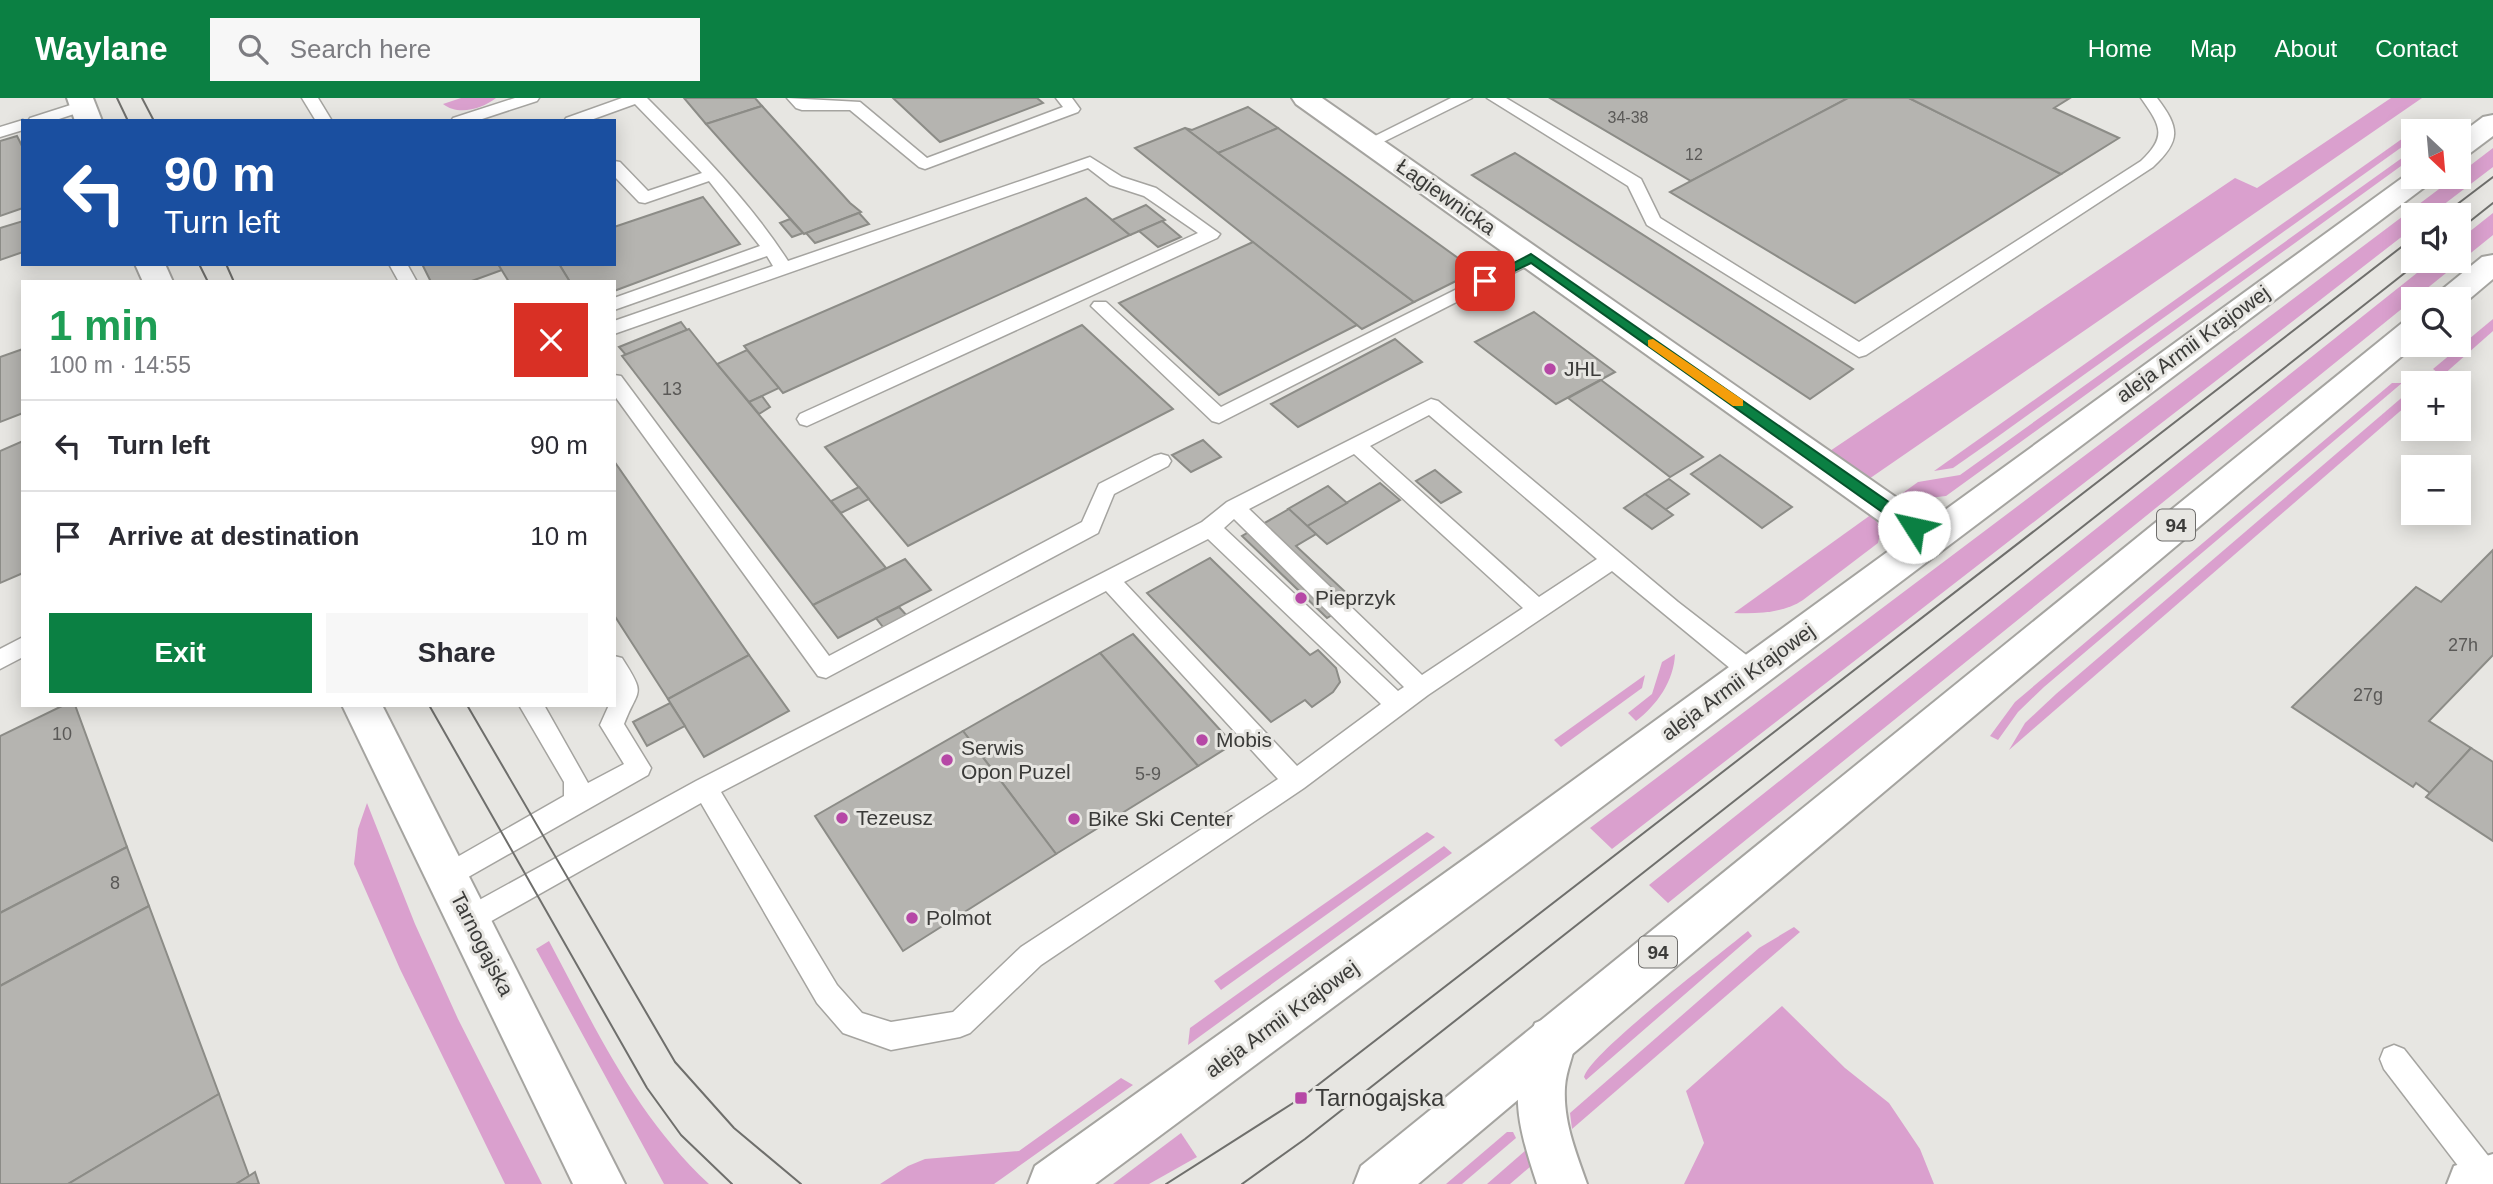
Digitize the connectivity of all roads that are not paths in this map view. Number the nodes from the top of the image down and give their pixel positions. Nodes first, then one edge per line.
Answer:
1 (310, 98) edge
2 (531, 98) edge
3 (638, 98) edge
4 (795, 98) edge
5 (1065, 98) edge
6 (1306, 98) edge
7 (1464, 98) edge
8 (1495, 98) edge
9 (2149, 98) edge
10 (84, 108) edge
11 (43, 119) edge
12 (323, 119) edge
13 (465, 119) edge
14 (578, 119) edge
15 (2493, 123) edge
16 (21, 126) edge
17 (0, 132) edge
18 (2471, 139) edge
19 (1369, 143) junction
20 (616, 168) edge
21 (712, 174) junction
22 (2404, 189) edge
23 (772, 248) junction
24 (1531, 257) junction
25 (2493, 264) edge
26 (783, 268) junction
27 (2465, 287) edge
28 (616, 303) edge
29 (1100, 306) dead end
30 (616, 327) edge
31 (2401, 340) edge
32 (616, 384) edge
33 (807, 419) dead end
34 (1356, 444) junction
35 (1161, 461) dead end
36 (1234, 507) junction
37 (1210, 528) junction
38 (1930, 538) junction
39 (1612, 560) junction
40 (1110, 581) junction
41 (1538, 609) junction
42 (21, 647) edge
43 (0, 660) edge
44 (616, 668) edge
45 (1750, 671) junction
46 (1420, 688) junction
47 (1397, 705) junction
48 (363, 707) edge
49 (532, 707) edge
50 (1294, 781) junction
51 (705, 788) junction
52 (577, 801) junction
53 (447, 876) junction
54 (470, 919) junction
55 (1552, 1039) junction
56 (2394, 1059) dead end
57 (2484, 1181) edge
58 (600, 1184) edge
59 (1053, 1184) edge
60 (1379, 1184) edge
61 (1562, 1184) edge

1 - 12 lane
2 - 13 lane
3 - 14 lane
3 - 21 lane
4 - 5 lane
6 - 19 main road, Łagiewnicka
7 - 19 lane
8 - 9 lane
10 - 11 lane
15 - 18 main road
16 - 17 lane
19 - 24 main road, Łagiewnicka
20 - 21 lane
21 - 23 lane
22 - 38 main road, aleja Armii Krajowej
23 - 26 lane
23 - 28 lane
24 - 29 lane
24 - 38 main road, Łagiewnicka
25 - 27 main road
26 - 30 lane
26 - 33 lane
31 - 55 main road, 94
32 - 35 lane
34 - 36 lane
34 - 39 lane
34 - 41 lane
36 - 37 lane
36 - 46 lane
37 - 40 lane
37 - 47 lane
38 - 45 main road, aleja Armii Krajowej
39 - 41 lane
39 - 45 lane
40 - 50 lane
40 - 51 lane
41 - 46 lane
42 - 43 lane
44 - 52 lane
45 - 59 main road, aleja Armii Krajowej
46 - 47 lane
47 - 50 lane
48 - 53 main road, Tarnogajska
49 - 52 lane
50 - 51 lane
51 - 54 lane
52 - 53 lane
53 - 54 main road, Tarnogajska
54 - 58 main road, Tarnogajska
55 - 60 main road, 94
55 - 61 main road
56 - 57 lane

